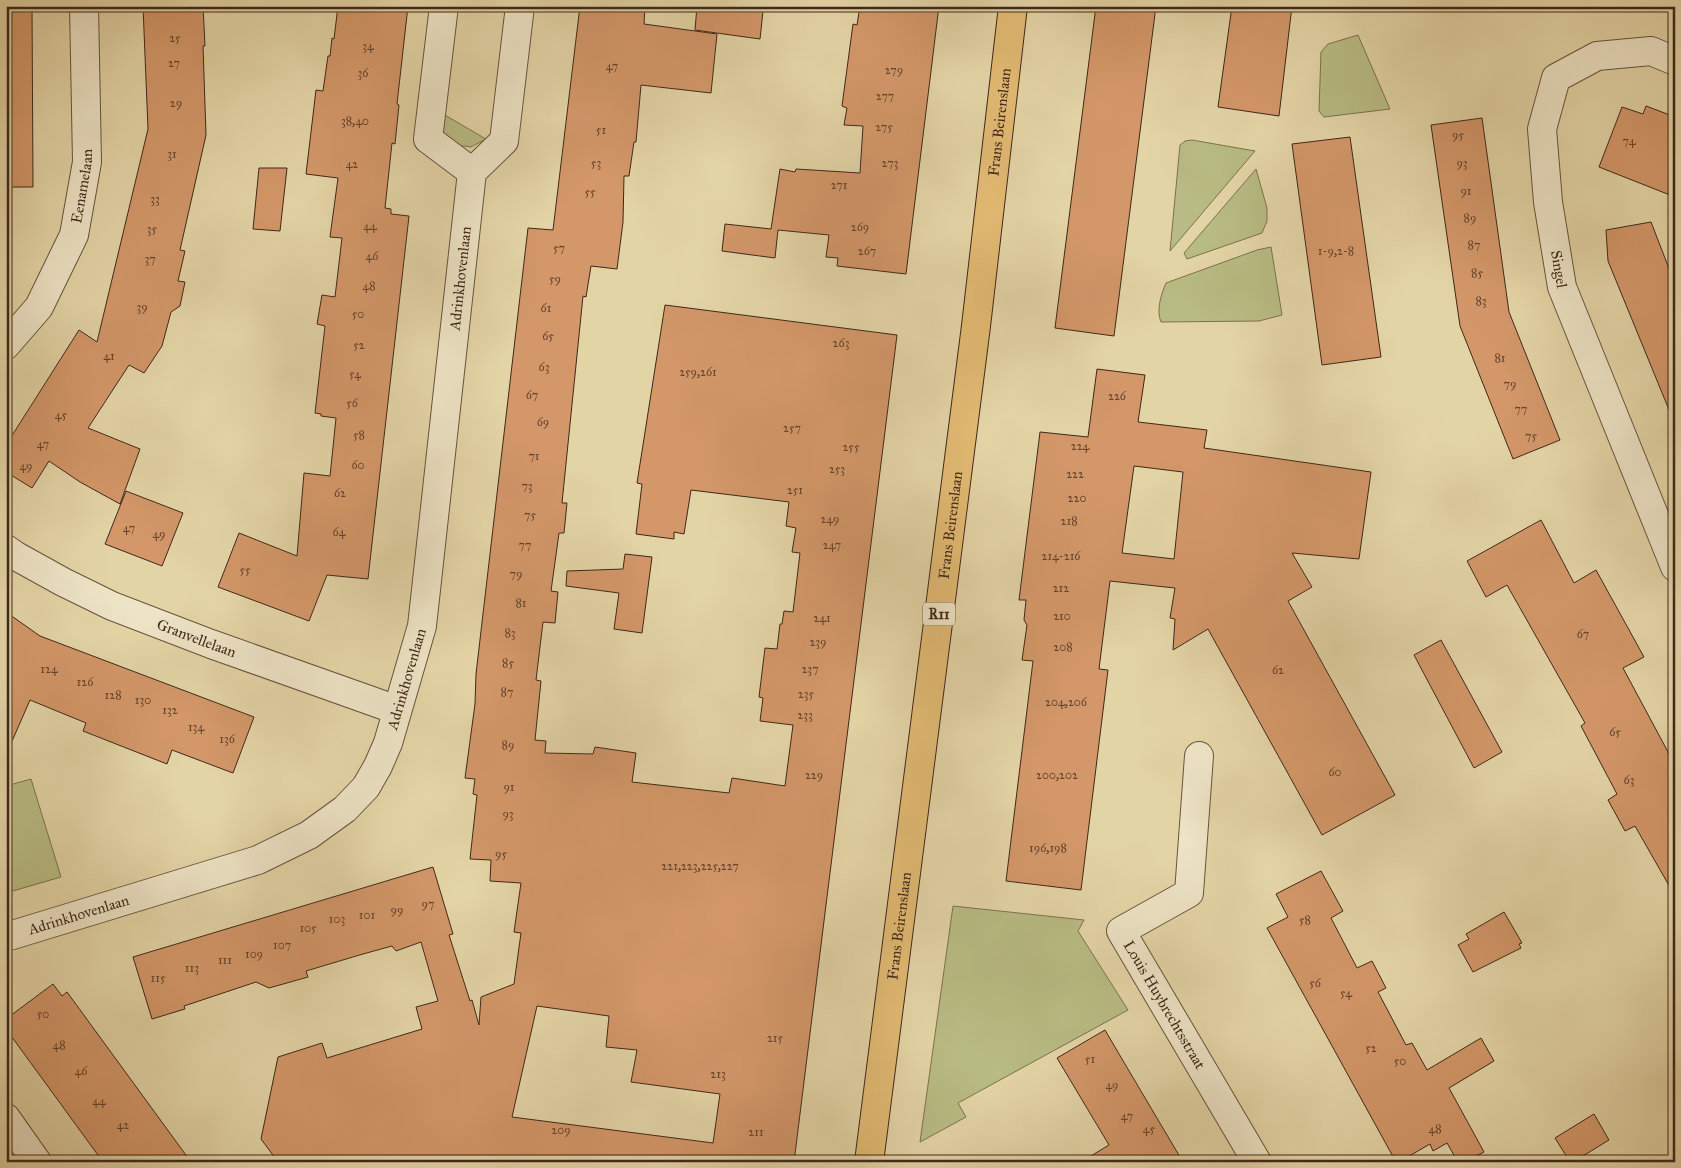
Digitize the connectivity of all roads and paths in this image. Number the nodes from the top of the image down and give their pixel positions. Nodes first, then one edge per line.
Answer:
1 (84, 6) edge
2 (444, 6) edge
3 (520, 6) edge
4 (1013, 6) edge
5 (1675, 61) edge
6 (472, 172) junction
7 (6, 345) edge
8 (6, 549) edge
9 (1675, 567) edge
10 (397, 710) junction
11 (1199, 756) dead end
12 (6, 937) edge
13 (6, 1118) edge
14 (37, 1162) edge
15 (869, 1162) edge
16 (1257, 1162) edge

1 - 7 street, Eenamelaan
2 - 6 street
3 - 6 street
4 - 15 main road, Frans Beirenslaan / R11
5 - 9 street, Singel
6 - 10 street, Adrinkhovenlaan
8 - 10 street, Granvellelaan
10 - 12 street, Adrinkhovenlaan
11 - 16 street, Louis Huybrechtsstraat
13 - 14 street

